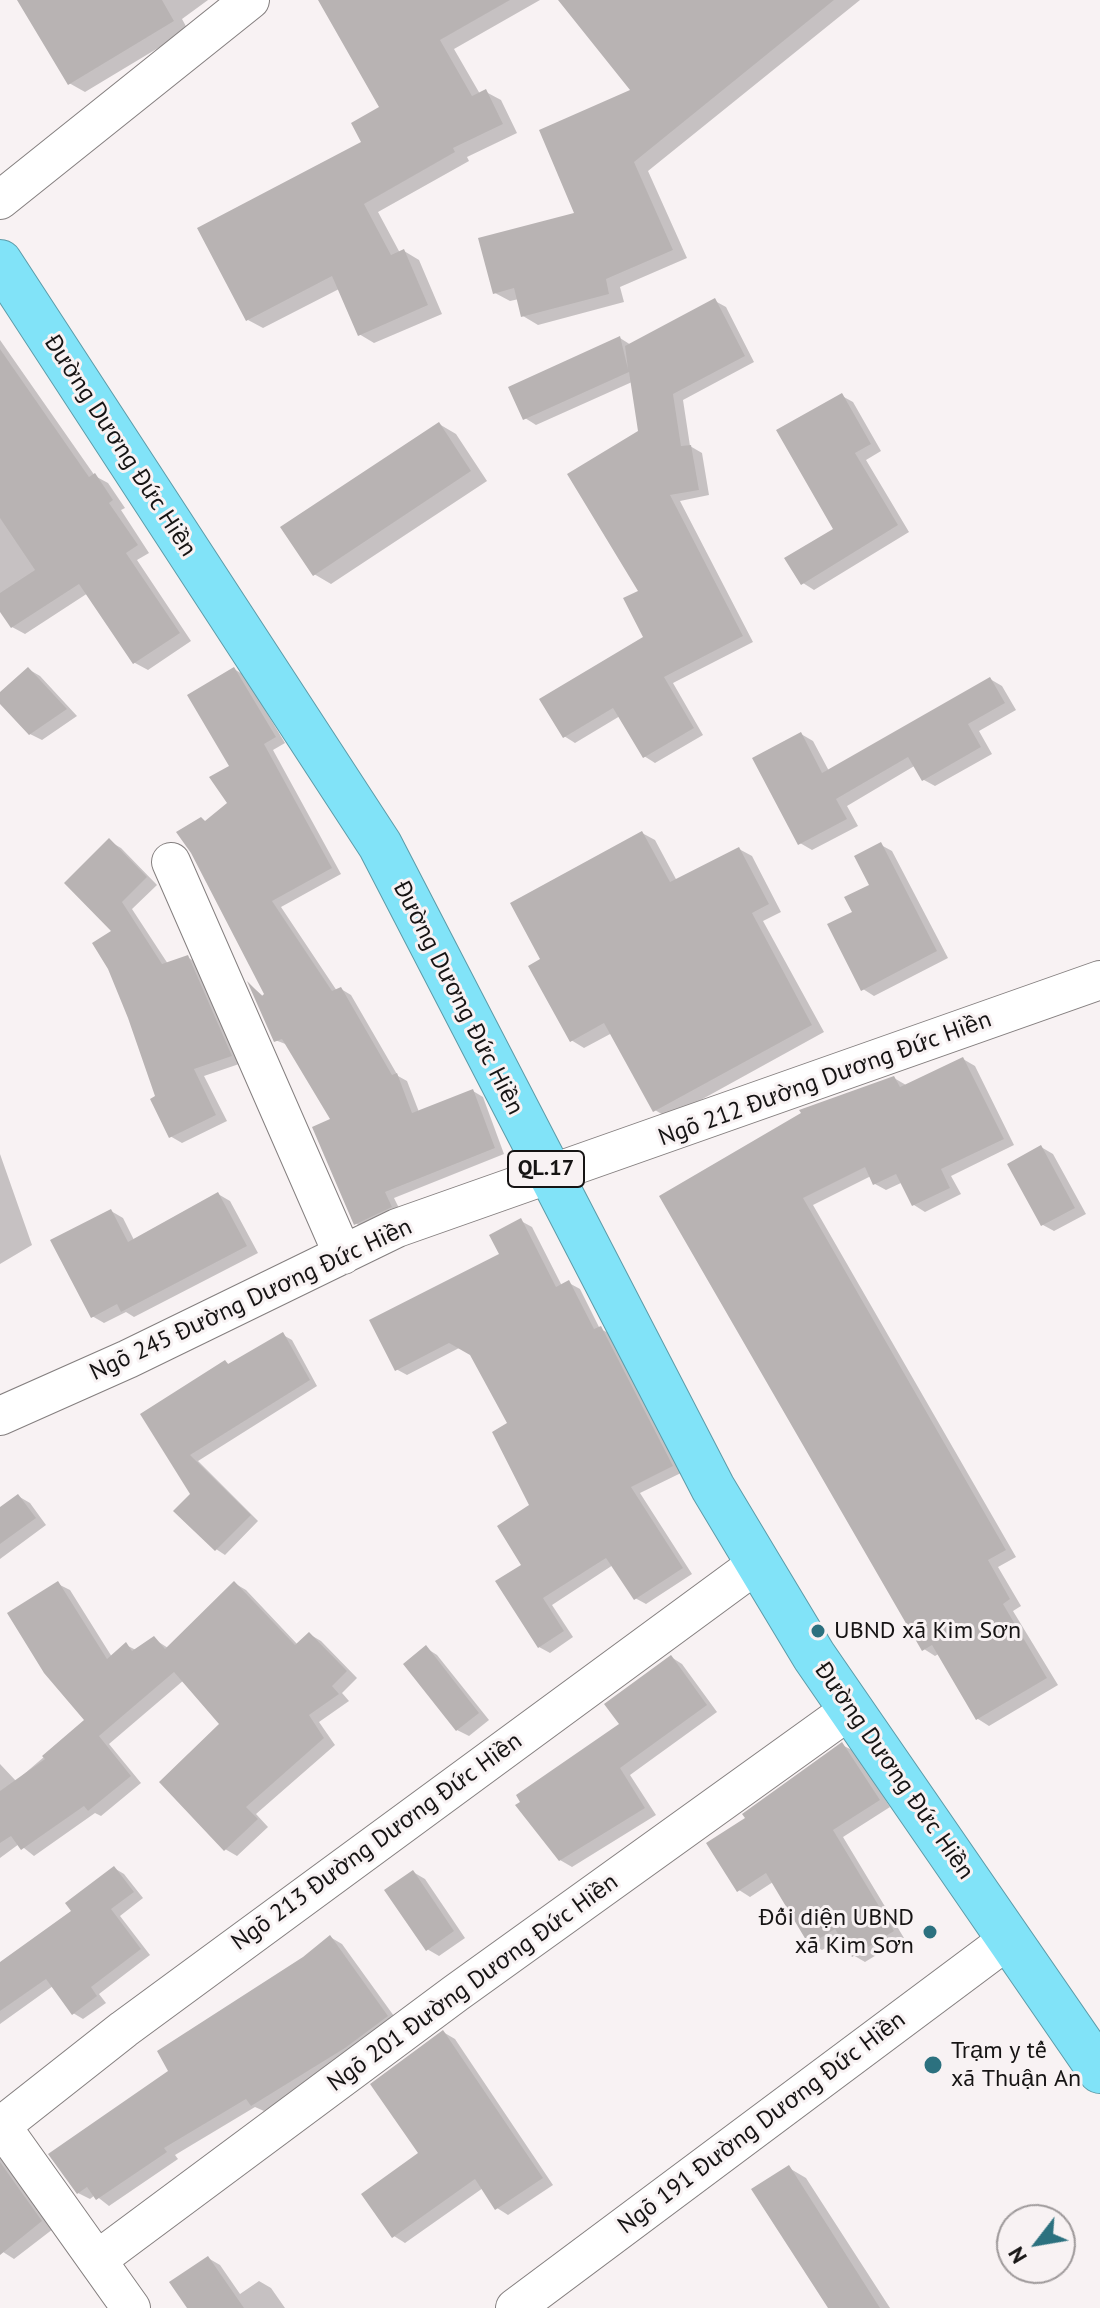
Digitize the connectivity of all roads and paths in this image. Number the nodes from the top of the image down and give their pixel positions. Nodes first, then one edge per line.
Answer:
1 (250, 0) edge
2 (0, 200) edge
3 (0, 262) edge
4 (171, 862) dead end
5 (1100, 980) edge
6 (550, 1177) junction
7 (343, 1255) junction
8 (0, 1416) edge
9 (758, 1563) junction
10 (851, 1709) junction
11 (1009, 1939) junction
12 (1092, 2045) edge
13 (1, 2125) edge
14 (97, 2260) junction
15 (131, 2308) edge
16 (515, 2308) edge

1 - 2 street
3 - 6 highway, Đường Dương Đức Hiền / QL.17
4 - 7 street
5 - 6 street, Ngõ 212 Đường Dương Đức Hiền
6 - 7 street, Ngõ 245 Đường Dương Đức Hiền
6 - 9 highway, Đường Dương Đức Hiền / QL.17
7 - 8 street, Ngõ 245 Đường Dương Đức Hiền
9 - 10 highway, Đường Dương Đức Hiền / QL.17
9 - 13 street, Ngõ 213 Đường Dương Đức Hiền
10 - 11 highway, Đường Dương Đức Hiền / QL.17
10 - 14 street, Ngõ 201 Đường Dương Đức Hiền
11 - 12 highway, Đường Dương Đức Hiền / QL.17
11 - 16 street, Ngõ 191 Đường Dương Đức Hiền
13 - 14 street
14 - 15 street

